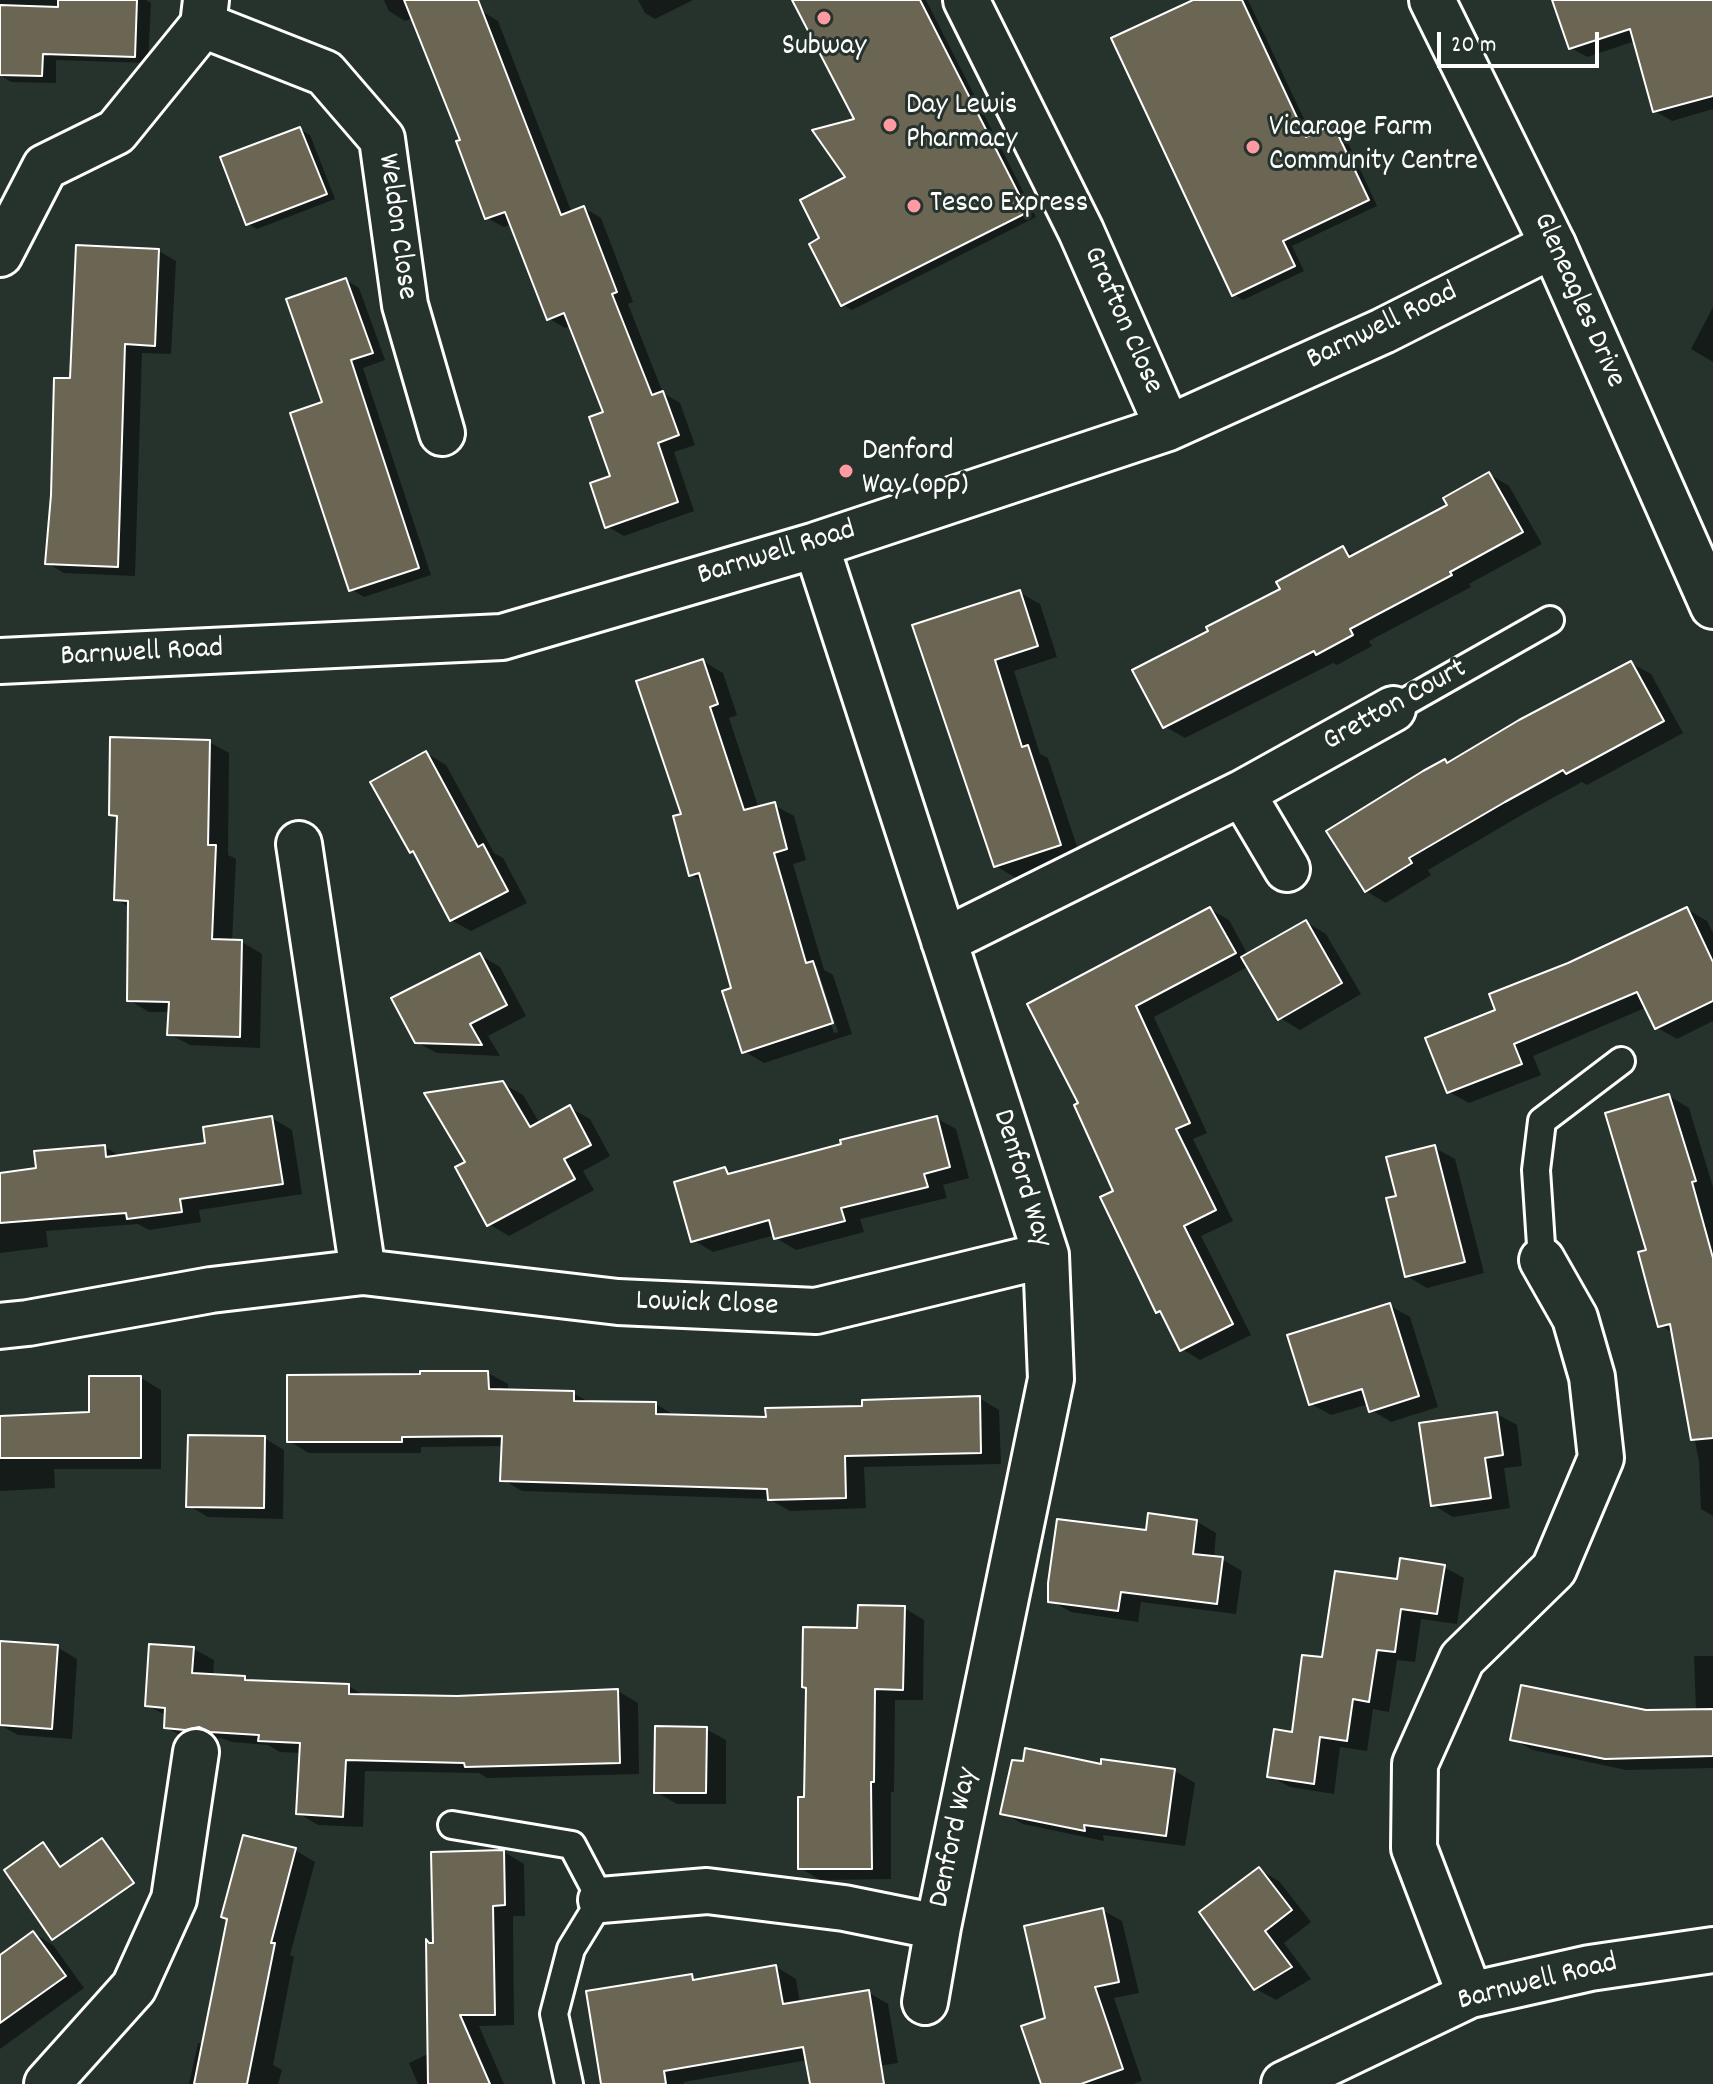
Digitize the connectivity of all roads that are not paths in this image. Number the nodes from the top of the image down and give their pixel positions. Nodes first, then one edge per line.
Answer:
1 (966, 0) edge
2 (1432, 0) edge
3 (204, 12) edge
4 (1553, 245) junction
5 (0, 254) edge
6 (1168, 428) junction
7 (442, 433) dead end
8 (816, 545) junction
9 (1713, 606) edge
10 (1550, 620) dead end
11 (0, 661) edge
12 (1393, 709) joint
13 (1242, 793) junction
14 (299, 844) dead end
15 (1287, 869) dead end
16 (944, 941) junction
17 (1621, 1061) dead end
18 (1046, 1255) junction
19 (1542, 1260) joint
20 (363, 1272) junction
21 (0, 1326) edge
22 (196, 1752) dead end
23 (452, 1825) dead end
24 (601, 1900) junction
25 (938, 1927) junction
26 (1713, 1950) edge
27 (1470, 1995) junction
28 (925, 2002) dead end
29 (47, 2084) edge
30 (569, 2084) edge
31 (1284, 2084) edge

1 - 6 street, Grafton Close
2 - 4 street, Gleneagles Drive
3 - 5 street, Weldon Close
3 - 7 street, Weldon Close
4 - 6 street, Barnwell Road
4 - 9 street, Gleneagles Drive
6 - 8 street, Barnwell Road
8 - 11 street, Barnwell Road
8 - 16 street, Denford Way
10 - 12 lane, Gretton Court
12 - 13 street, Gretton Court
13 - 15 street
13 - 16 street, Gretton Court
14 - 20 street
16 - 18 street, Denford Way
17 - 19 lane
18 - 20 street, Lowick Close
18 - 25 street, Denford Way
19 - 27 street
20 - 21 street, Lowick Close
22 - 29 street
23 - 24 lane
24 - 25 street, Denford Way
24 - 30 lane
25 - 28 street, Denford Way
26 - 27 street, Barnwell Road
27 - 31 street, Barnwell Road

